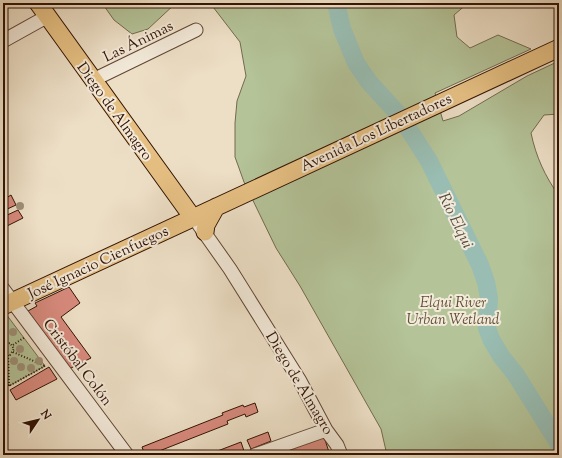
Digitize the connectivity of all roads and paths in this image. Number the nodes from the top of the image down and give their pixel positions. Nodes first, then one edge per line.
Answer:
1 (43, 10) edge
2 (196, 30) dead end
3 (3, 41) edge
4 (559, 48) edge
5 (93, 80) junction
6 (180, 201) junction
7 (216, 207) junction
8 (193, 218) junction
9 (205, 232) junction
10 (6, 299) edge
11 (34, 331) junction
12 (7, 343) junction
13 (3, 345) edge
14 (13, 345) junction
15 (13, 352) junction
16 (3, 353) edge
17 (8, 355) junction
18 (50, 363) junction
19 (3, 377) edge
20 (9, 386) junction
21 (326, 430) junction
22 (127, 455) edge
23 (255, 455) edge
24 (340, 455) edge

1 - 3 street
1 - 5 main road, Diego de Almagro
2 - 5 street, Las Ánimas
4 - 7 main road, Avenida Los Libertadores
5 - 6 main road, Diego de Almagro
6 - 7 main road
6 - 8 main road, Diego de Almagro
7 - 8 main road, Avenida Los Libertadores
7 - 9 main road
8 - 9 street, Diego de Almagro
8 - 10 main road, José Ignacio Cienfuegos
9 - 21 street, Diego de Almagro
10 - 11 street, Cristóbal Colón
10 - 12 path
11 - 14 path
11 - 18 street, Cristóbal Colón
12 - 13 path
12 - 14 path
14 - 15 path
15 - 17 path
15 - 18 path
16 - 17 path
17 - 20 path
18 - 20 path
18 - 22 street, Cristóbal Colón
19 - 20 path
21 - 23 street
21 - 24 street, Diego de Almagro

